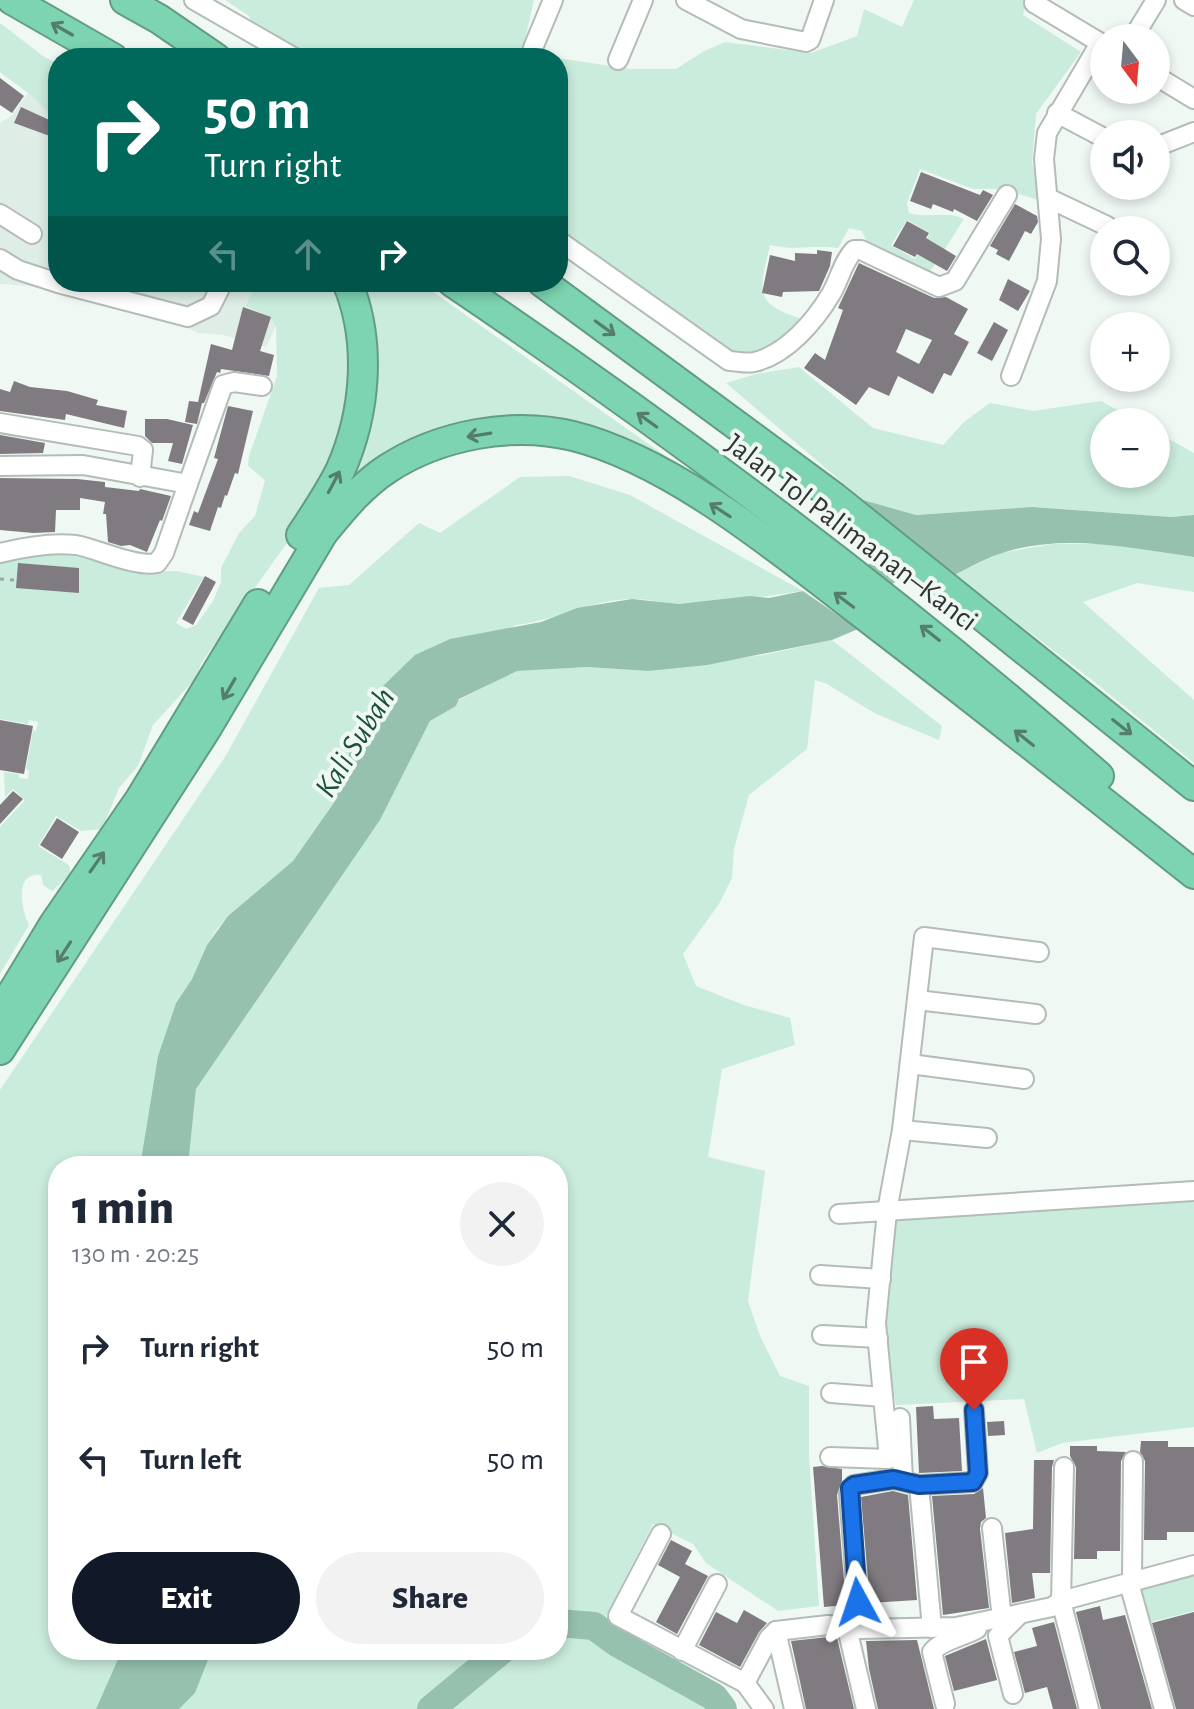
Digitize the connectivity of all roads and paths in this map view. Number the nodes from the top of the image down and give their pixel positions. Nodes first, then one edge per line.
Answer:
1 (12, 0) edge
2 (125, 0) edge
3 (133, 0) edge
4 (194, 0) edge
5 (553, 0) edge
6 (643, 0) edge
7 (686, 0) edge
8 (824, 0) edge
9 (1156, 0) edge
10 (1184, 0) edge
11 (1034, 3) dead end
12 (1194, 6) edge
13 (159, 19) junction
14 (1141, 24) edge
15 (1090, 37) edge
16 (96, 48) edge
17 (201, 48) edge
18 (278, 48) edge
19 (533, 48) dead end
20 (618, 60) dead end
21 (1090, 62) edge
22 (1170, 84) edge
23 (1194, 99) edge
24 (1057, 113) junction
25 (1090, 131) edge
26 (1194, 132) edge
27 (1170, 141) edge
28 (1007, 195) dead end
29 (1048, 198) junction
30 (0, 214) edge
31 (1090, 218) edge
32 (32, 234) dead end
33 (568, 247) edge
34 (0, 259) edge
35 (48, 280) edge
36 (92, 292) edge
37 (218, 292) edge
38 (350, 292) edge
39 (467, 292) edge
40 (556, 292) edge
41 (1011, 376) dead end
42 (262, 386) dead end
43 (0, 423) edge
44 (0, 466) edge
45 (140, 477) junction
46 (188, 484) junction
47 (793, 543) junction
48 (0, 553) edge
49 (0, 579) edge
50 (14, 580) dead end
51 (982, 690) junction
52 (1194, 786) edge
53 (1194, 859) edge
54 (1194, 874) edge
55 (1039, 952) dead end
56 (917, 1000) junction
57 (0, 1013) edge
58 (1036, 1014) dead end
59 (0, 1050) edge
60 (910, 1064) junction
61 (1024, 1079) dead end
62 (902, 1130) junction
63 (987, 1138) dead end
64 (1194, 1191) edge
65 (887, 1211) junction
66 (839, 1214) dead end
67 (820, 1275) dead end
68 (881, 1279) junction
69 (822, 1335) dead end
70 (878, 1338) junction
71 (831, 1393) dead end
72 (883, 1397) junction
73 (974, 1410) dead end
74 (900, 1418) dead end
75 (830, 1457) dead end
76 (1133, 1461) dead end
77 (1064, 1467) dead end
78 (911, 1482) junction
79 (992, 1528) dead end
80 (661, 1534) dead end
81 (1194, 1565) edge
82 (1130, 1582) junction
83 (717, 1584) dead end
84 (1061, 1601) junction
85 (1004, 1618) junction
86 (853, 1628) junction
87 (925, 1628) junction
88 (776, 1631) junction
89 (682, 1651) junction
90 (745, 1683) junction
91 (1013, 1694) dead end
92 (941, 1706) edge
93 (764, 1709) edge
94 (794, 1709) edge
95 (866, 1709) edge
96 (1089, 1709) edge
97 (1164, 1709) edge

16 -> 1 highway
2 - 13 highway
3 - 13 highway
4 - 18 street
5 - 19 street
6 - 20 street
7 - 8 street
9 - 14 street
10 - 12 street
11 - 15 street
13 - 17 highway
21 - 24 street
22 - 23 street
24 - 25 street
24 - 29 street
26 - 27 street
28 - 33 street
29 - 31 street
29 - 41 street
30 - 32 street
34 - 35 street
36 - 37 street
57 -> 38 highway
47 -> 39 highway, Jalan Tol Palimanan–Kanci
40 -> 52 highway, Jalan Tol Palimanan–Kanci
42 - 46 street
43 - 45 street
44 - 45 street
45 - 46 street
46 - 48 street
51 -> 47 highway
47 -> 59 highway
49 - 50 path
51 - 53 highway
54 -> 51 highway
55 - 56 street
56 - 58 street
56 - 60 street
60 - 61 street
60 - 62 street
62 - 63 street
62 - 65 street
64 - 65 street
65 - 66 street
65 - 68 street
67 - 68 street
68 - 70 street
69 - 70 street
70 - 72 street
71 - 72 street
72 - 75 street
73 - 78 street
74 - 78 street
76 - 82 street
77 - 84 street
78 - 86 street
78 - 87 street
79 - 85 street
80 - 89 street
81 - 82 street
82 - 84 street
82 - 97 street
83 - 89 street
84 - 85 street
84 - 96 street
85 - 87 street
85 - 91 street
85 - 92 street
86 - 87 street
86 - 88 street
86 - 95 street
87 - 92 street
88 - 90 street
88 - 94 street
89 - 90 street
90 - 93 street

